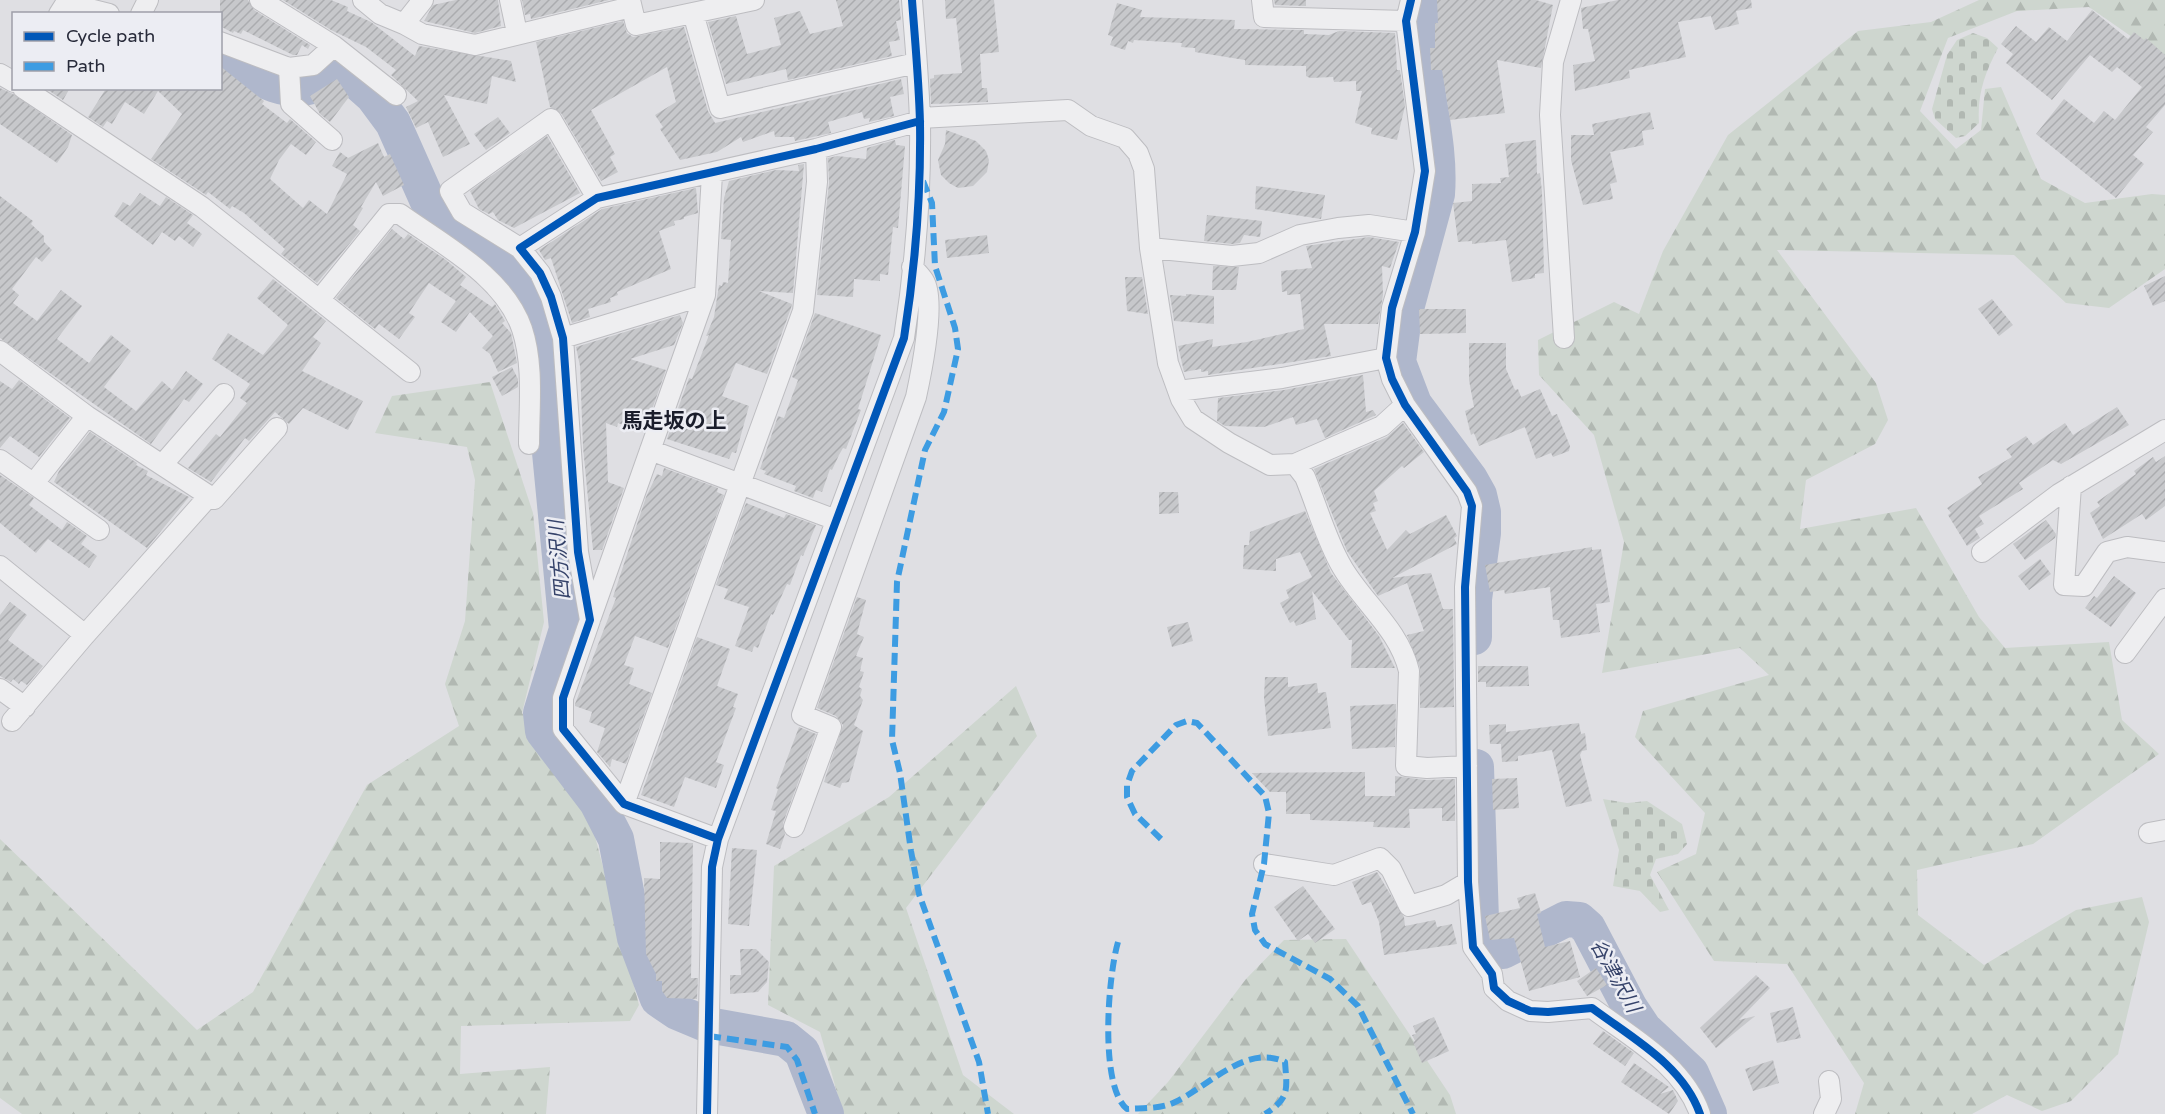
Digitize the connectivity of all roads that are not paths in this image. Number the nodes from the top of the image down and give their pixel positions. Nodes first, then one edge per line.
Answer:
1 (260, 0) edge
2 (363, 0) edge
3 (423, 0) edge
4 (510, 0) edge
5 (754, 0) edge
6 (912, 0) edge
7 (1262, 0) edge
8 (1412, 0) edge
9 (1572, 0) edge
10 (631, 4) edge
11 (60, 12) edge
12 (101, 12) edge
13 (693, 13) junction
14 (1406, 21) junction
15 (404, 24) junction
16 (518, 33) junction
17 (222, 43) edge
18 (334, 46) junction
19 (916, 63) junction
20 (289, 68) junction
21 (26, 90) edge
22 (396, 95) dead end
23 (920, 120) junction
24 (332, 140) dead end
25 (816, 149) junction
26 (712, 174) junction
27 (597, 198) junction
28 (1415, 232) junction
29 (520, 248) junction
30 (1150, 248) junction
31 (912, 267) junction
32 (705, 296) junction
33 (320, 299) junction
34 (563, 338) junction
35 (1564, 338) dead end
36 (0, 351) edge
37 (1386, 358) junction
38 (410, 372) dead end
39 (1178, 391) junction
40 (224, 394) dead end
41 (1405, 405) junction
42 (87, 416) junction
43 (277, 428) dead end
44 (2165, 430) edge
45 (528, 444) dead end
46 (650, 450) junction
47 (0, 460) edge
48 (1295, 464) junction
49 (162, 465) junction
50 (34, 483) junction
51 (740, 483) junction
52 (2071, 486) junction
53 (209, 496) junction
54 (836, 520) junction
55 (99, 530) dead end
56 (1982, 552) dead end
57 (2165, 552) edge
58 (0, 566) edge
59 (2165, 599) edge
60 (590, 620) junction
61 (85, 635) junction
62 (2125, 653) dead end
63 (0, 689) edge
64 (1467, 766) junction
65 (624, 804) junction
66 (794, 827) dead end
67 (718, 839) junction
68 (1264, 864) dead end
69 (1468, 882) junction
70 (1829, 1081) dead end
71 (707, 1114) edge
72 (1700, 1114) edge
73 (1824, 1114) edge

1 - 18 street
2 - 15 street
3 - 15 street
4 - 16 street
5 - 13 street
6 - 19 street
7 - 14 street
8 - 14 street
9 - 35 street
10 - 13 street
10 - 16 street
11 - 12 street
13 - 19 street
14 - 28 street
15 - 16 street
17 - 20 street
18 - 20 street
18 - 22 street
19 - 23 street
20 - 24 street
21 - 33 street
23 - 25 street
23 - 30 street
23 - 31 street
25 - 26 street
25 - 51 street
26 - 27 street
26 - 32 street
27 - 29 street
27 - 29 street
28 - 30 street
28 - 37 street
29 - 34 street
30 - 39 street
31 - 54 street
31 - 66 street
32 - 34 street
32 - 46 street
33 - 38 street
33 - 45 street
34 - 60 street
36 - 42 street
37 - 39 street
37 - 41 street
39 - 48 street
40 - 49 street
41 - 48 street
41 - 64 street
42 - 49 street
42 - 50 street
43 - 53 street
44 - 52 street
46 - 51 street
46 - 60 street
47 - 50 street
48 - 64 street
49 - 53 street
50 - 55 street
51 - 54 street
51 - 65 street
52 - 56 street
52 - 57 street
53 - 61 street
54 - 67 street
58 - 61 street
59 - 62 street
60 - 65 street
61 - 63 street
64 - 69 street
65 - 67 street
67 - 71 street
68 - 69 street
69 - 72 street
70 - 73 street

